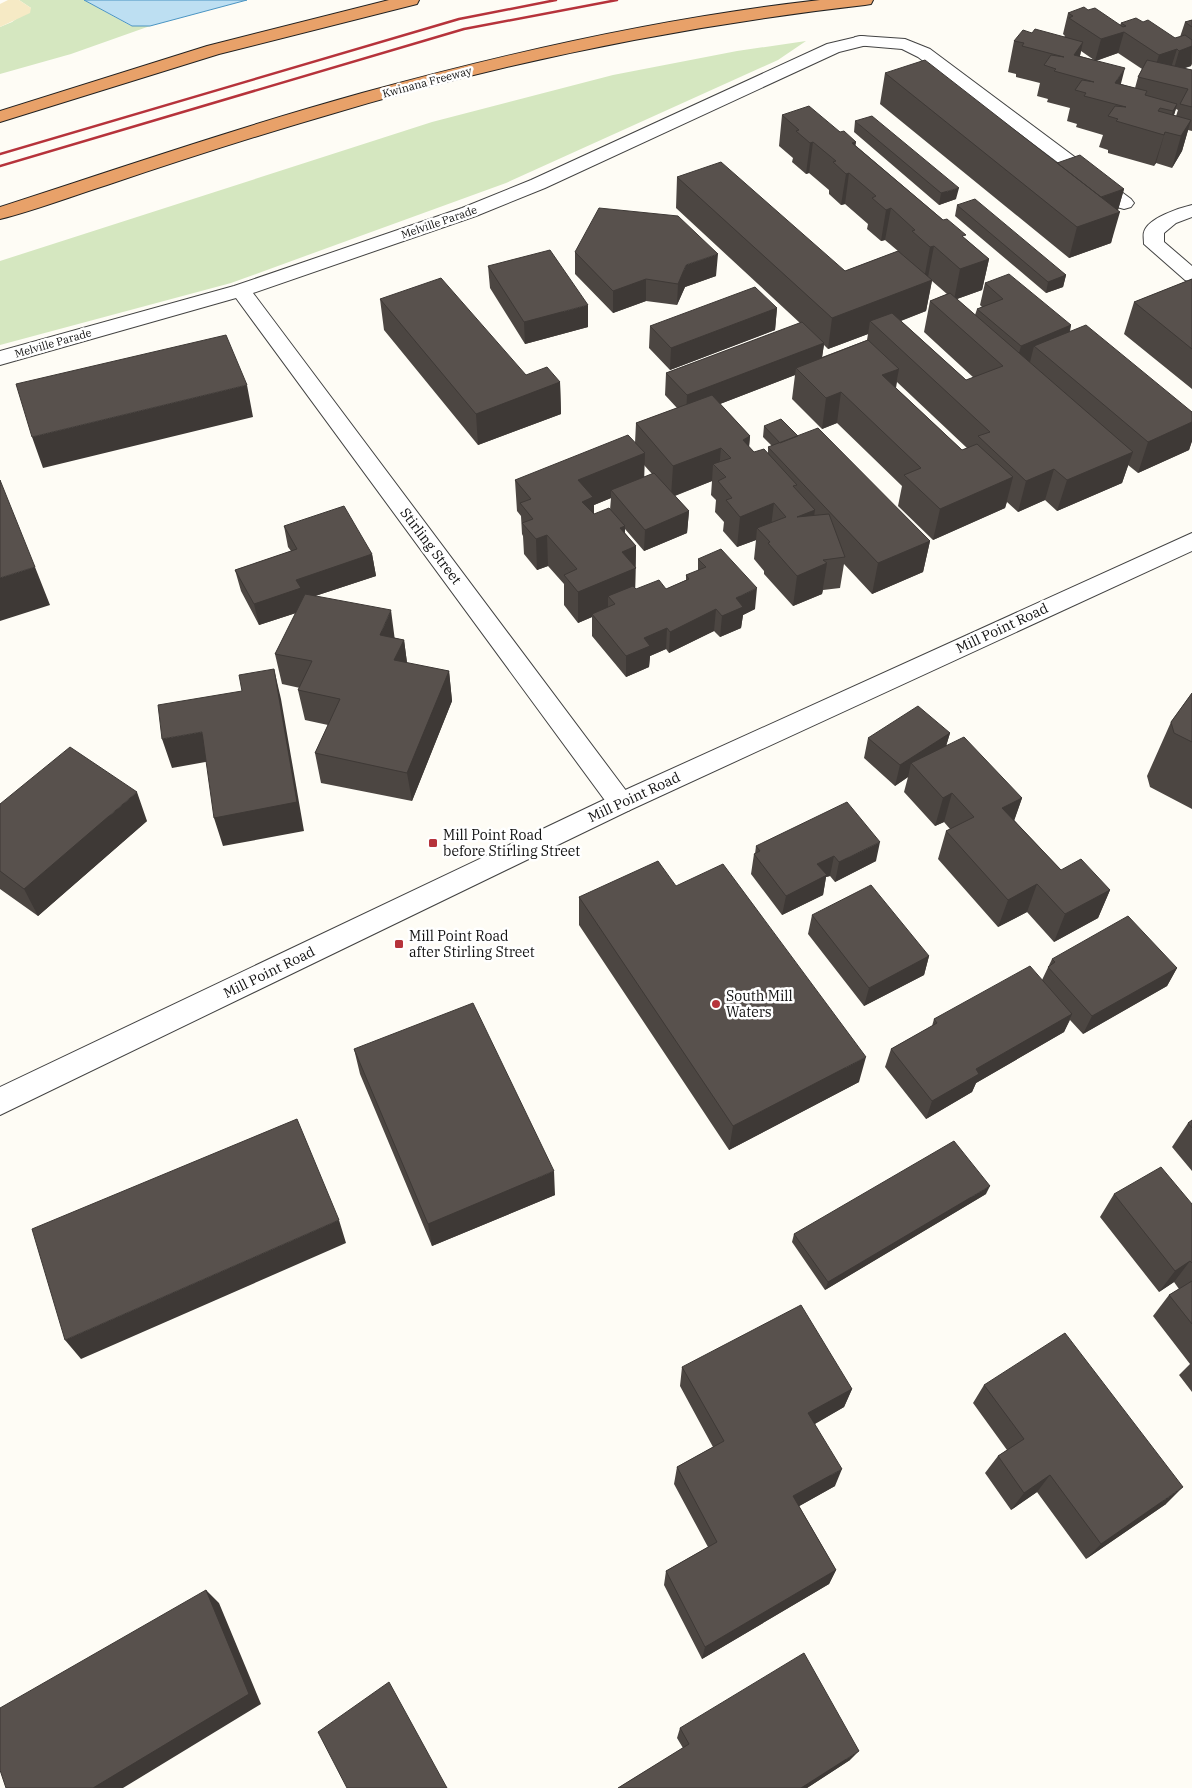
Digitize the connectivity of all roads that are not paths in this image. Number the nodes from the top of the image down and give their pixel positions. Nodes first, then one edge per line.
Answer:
1 (411, 0) edge
2 (865, 0) edge
3 (0, 117) edge
4 (1124, 202) edge
5 (1192, 211) edge
6 (0, 214) edge
7 (1192, 276) edge
8 (241, 290) junction
9 (0, 358) edge
10 (1192, 541) edge
11 (621, 803) junction
12 (0, 1102) edge

1 - 3 highway
2 - 6 highway, Kwinana Freeway
4 - 8 street, Melville Parade
5 - 7 street
8 - 9 street, Melville Parade
8 - 11 street, Stirling Street
10 - 11 street, Mill Point Road
11 - 12 street, Mill Point Road

